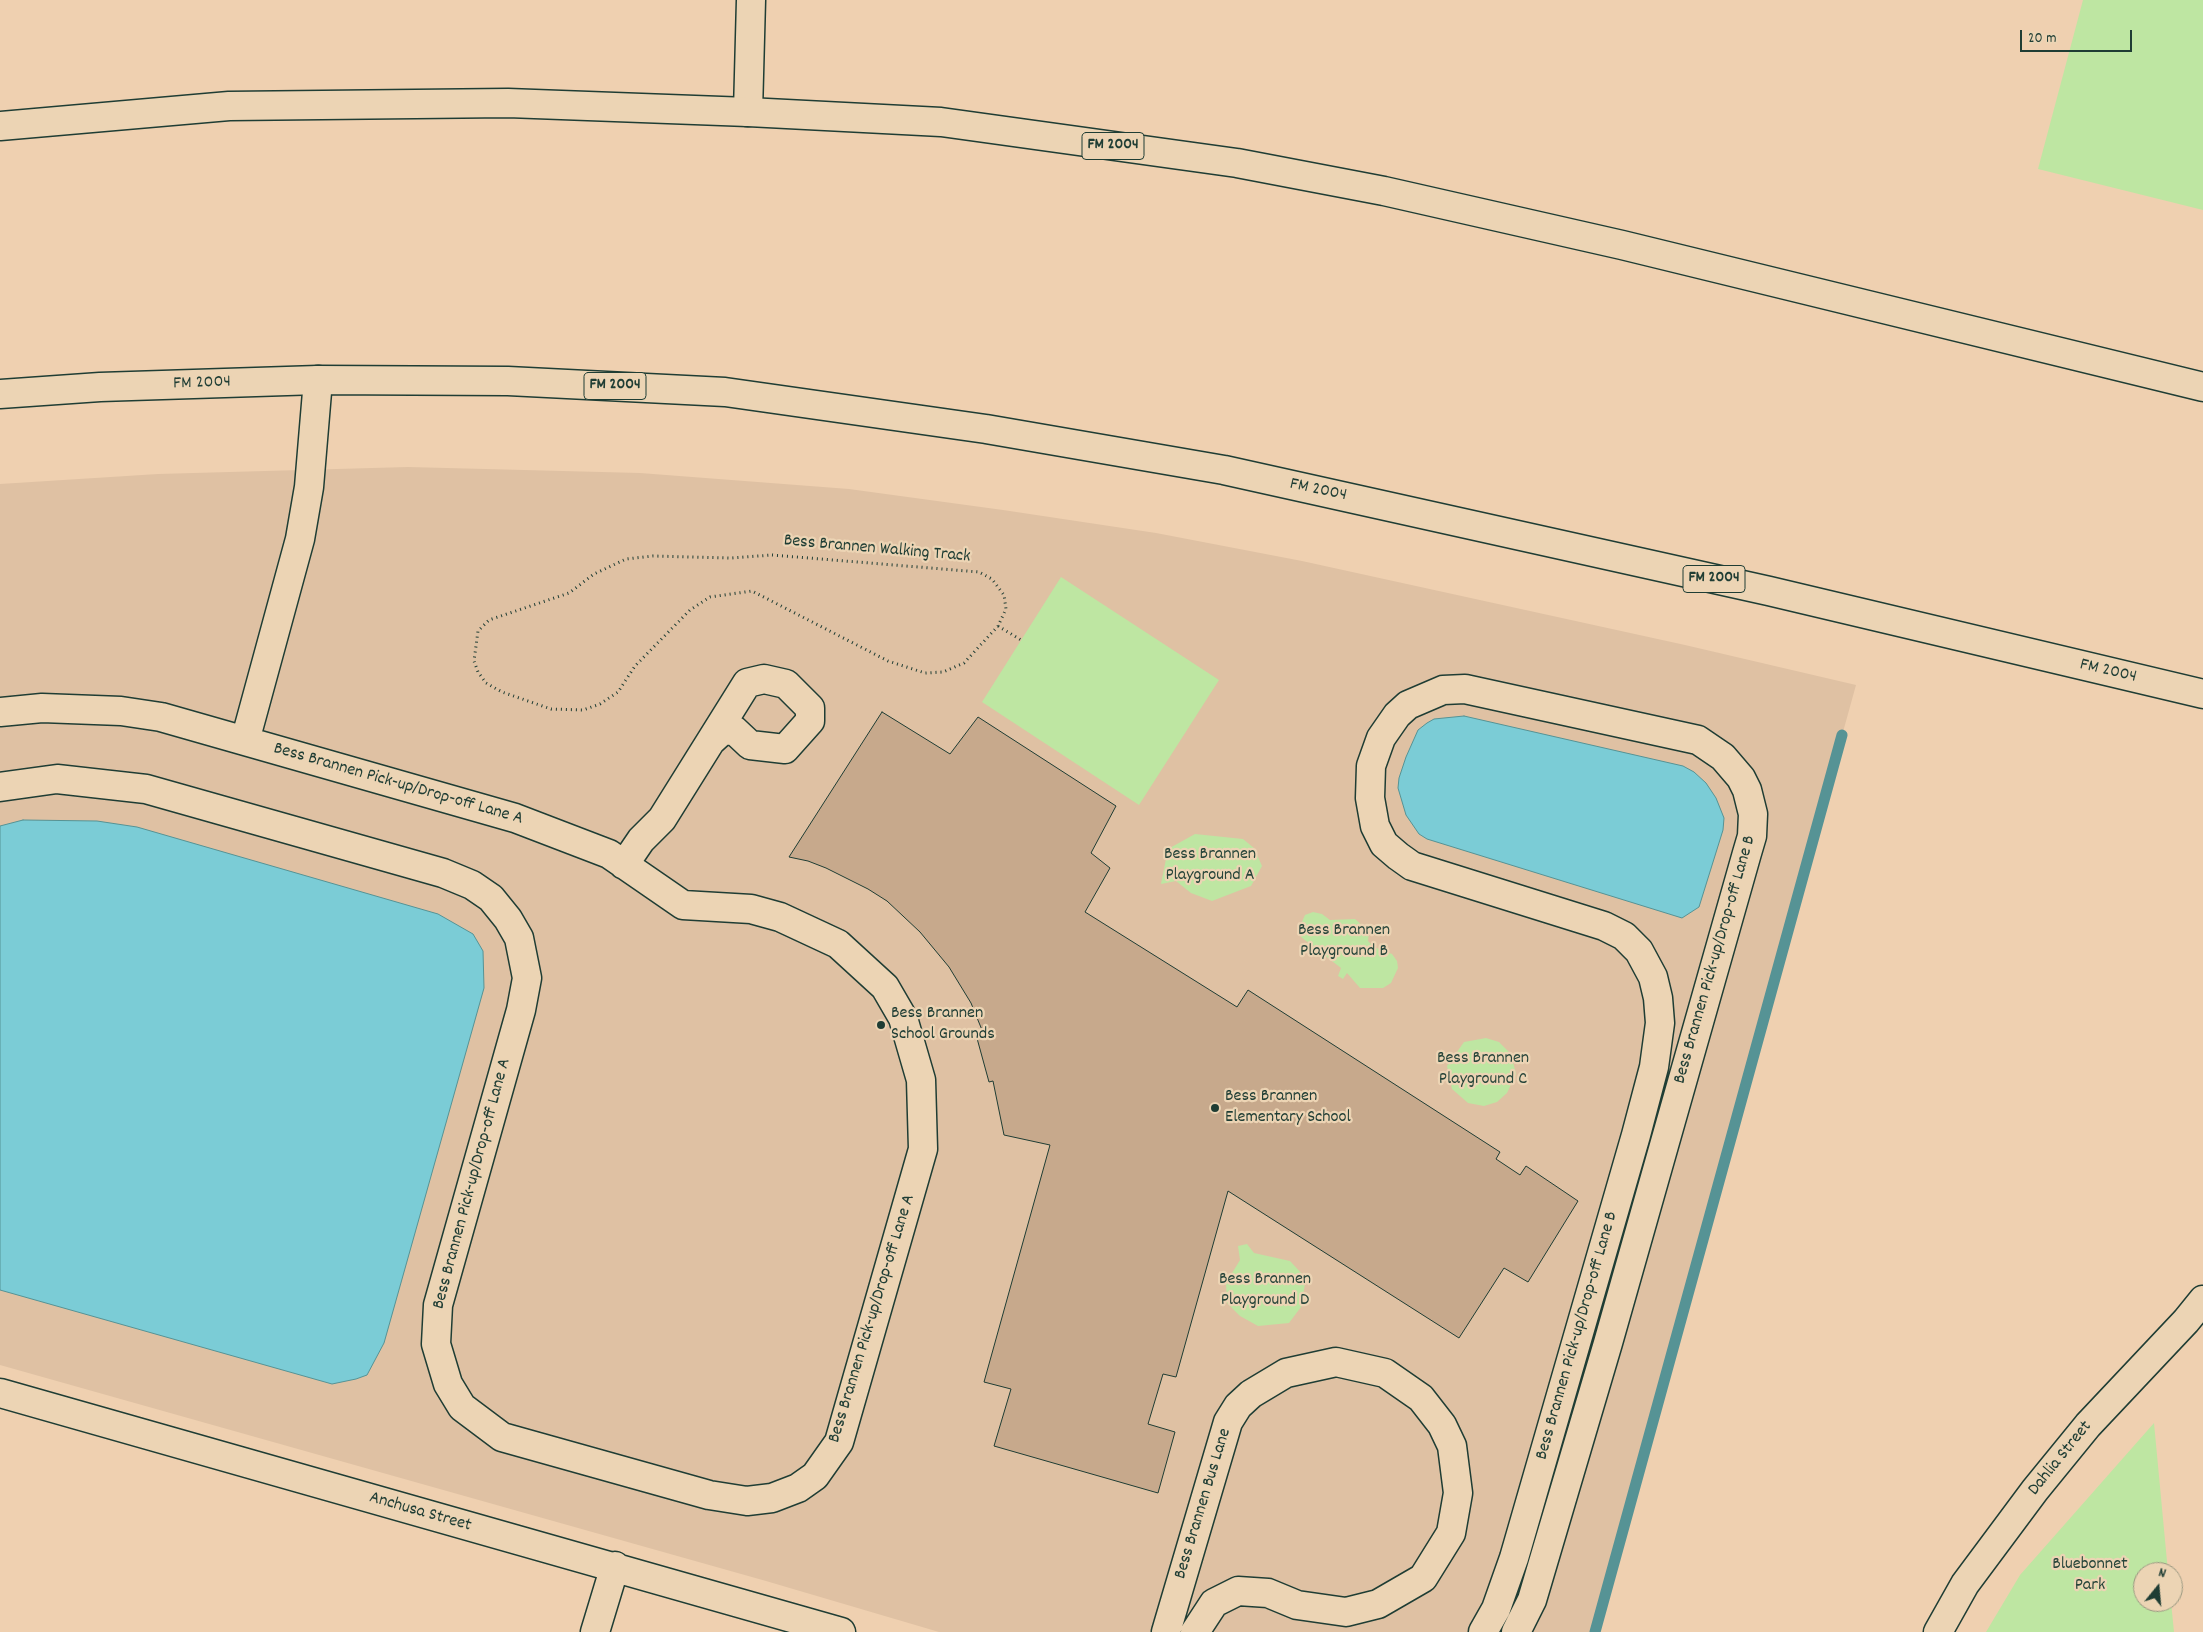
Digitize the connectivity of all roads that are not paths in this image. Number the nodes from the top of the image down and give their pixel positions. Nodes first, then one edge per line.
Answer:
1 (751, 0) edge
2 (748, 112) junction
3 (0, 126) edge
4 (318, 380) junction
5 (2203, 387) edge
6 (0, 394) edge
7 (2203, 694) edge
8 (0, 712) edge
9 (245, 741) junction
10 (711, 742) dead end
11 (0, 787) edge
12 (624, 865) junction
13 (2203, 1300) edge
14 (0, 1393) edge
15 (615, 1566) junction
16 (595, 1632) edge
17 (841, 1632) edge
18 (1166, 1632) edge
19 (1195, 1632) edge
20 (1483, 1632) edge
21 (1516, 1632) edge
22 (1938, 1632) edge

1 - 2 main road
2 - 3 main road, FM 2004 / FM 2004
2 - 5 main road, FM 2004 / FM 2004
4 - 6 main road, FM 2004 / FM 2004
4 - 7 main road, FM 2004 / FM 2004
4 - 9 main road
8 - 9 main road, Bess Brannen Pick-up/Drop-off Lane A
9 - 12 main road, Bess Brannen Pick-up/Drop-off Lane A
10 - 12 main road
11 - 12 main road, Bess Brannen Pick-up/Drop-off Lane A
13 - 22 main road, Dahlia Street
14 - 15 main road, Anchusa Street
15 - 16 main road
15 - 17 main road, Anchusa Street
18 - 19 main road, Bess Brannen Bus Lane
20 - 21 main road, Bess Brannen Pick-up/Drop-off Lane B

